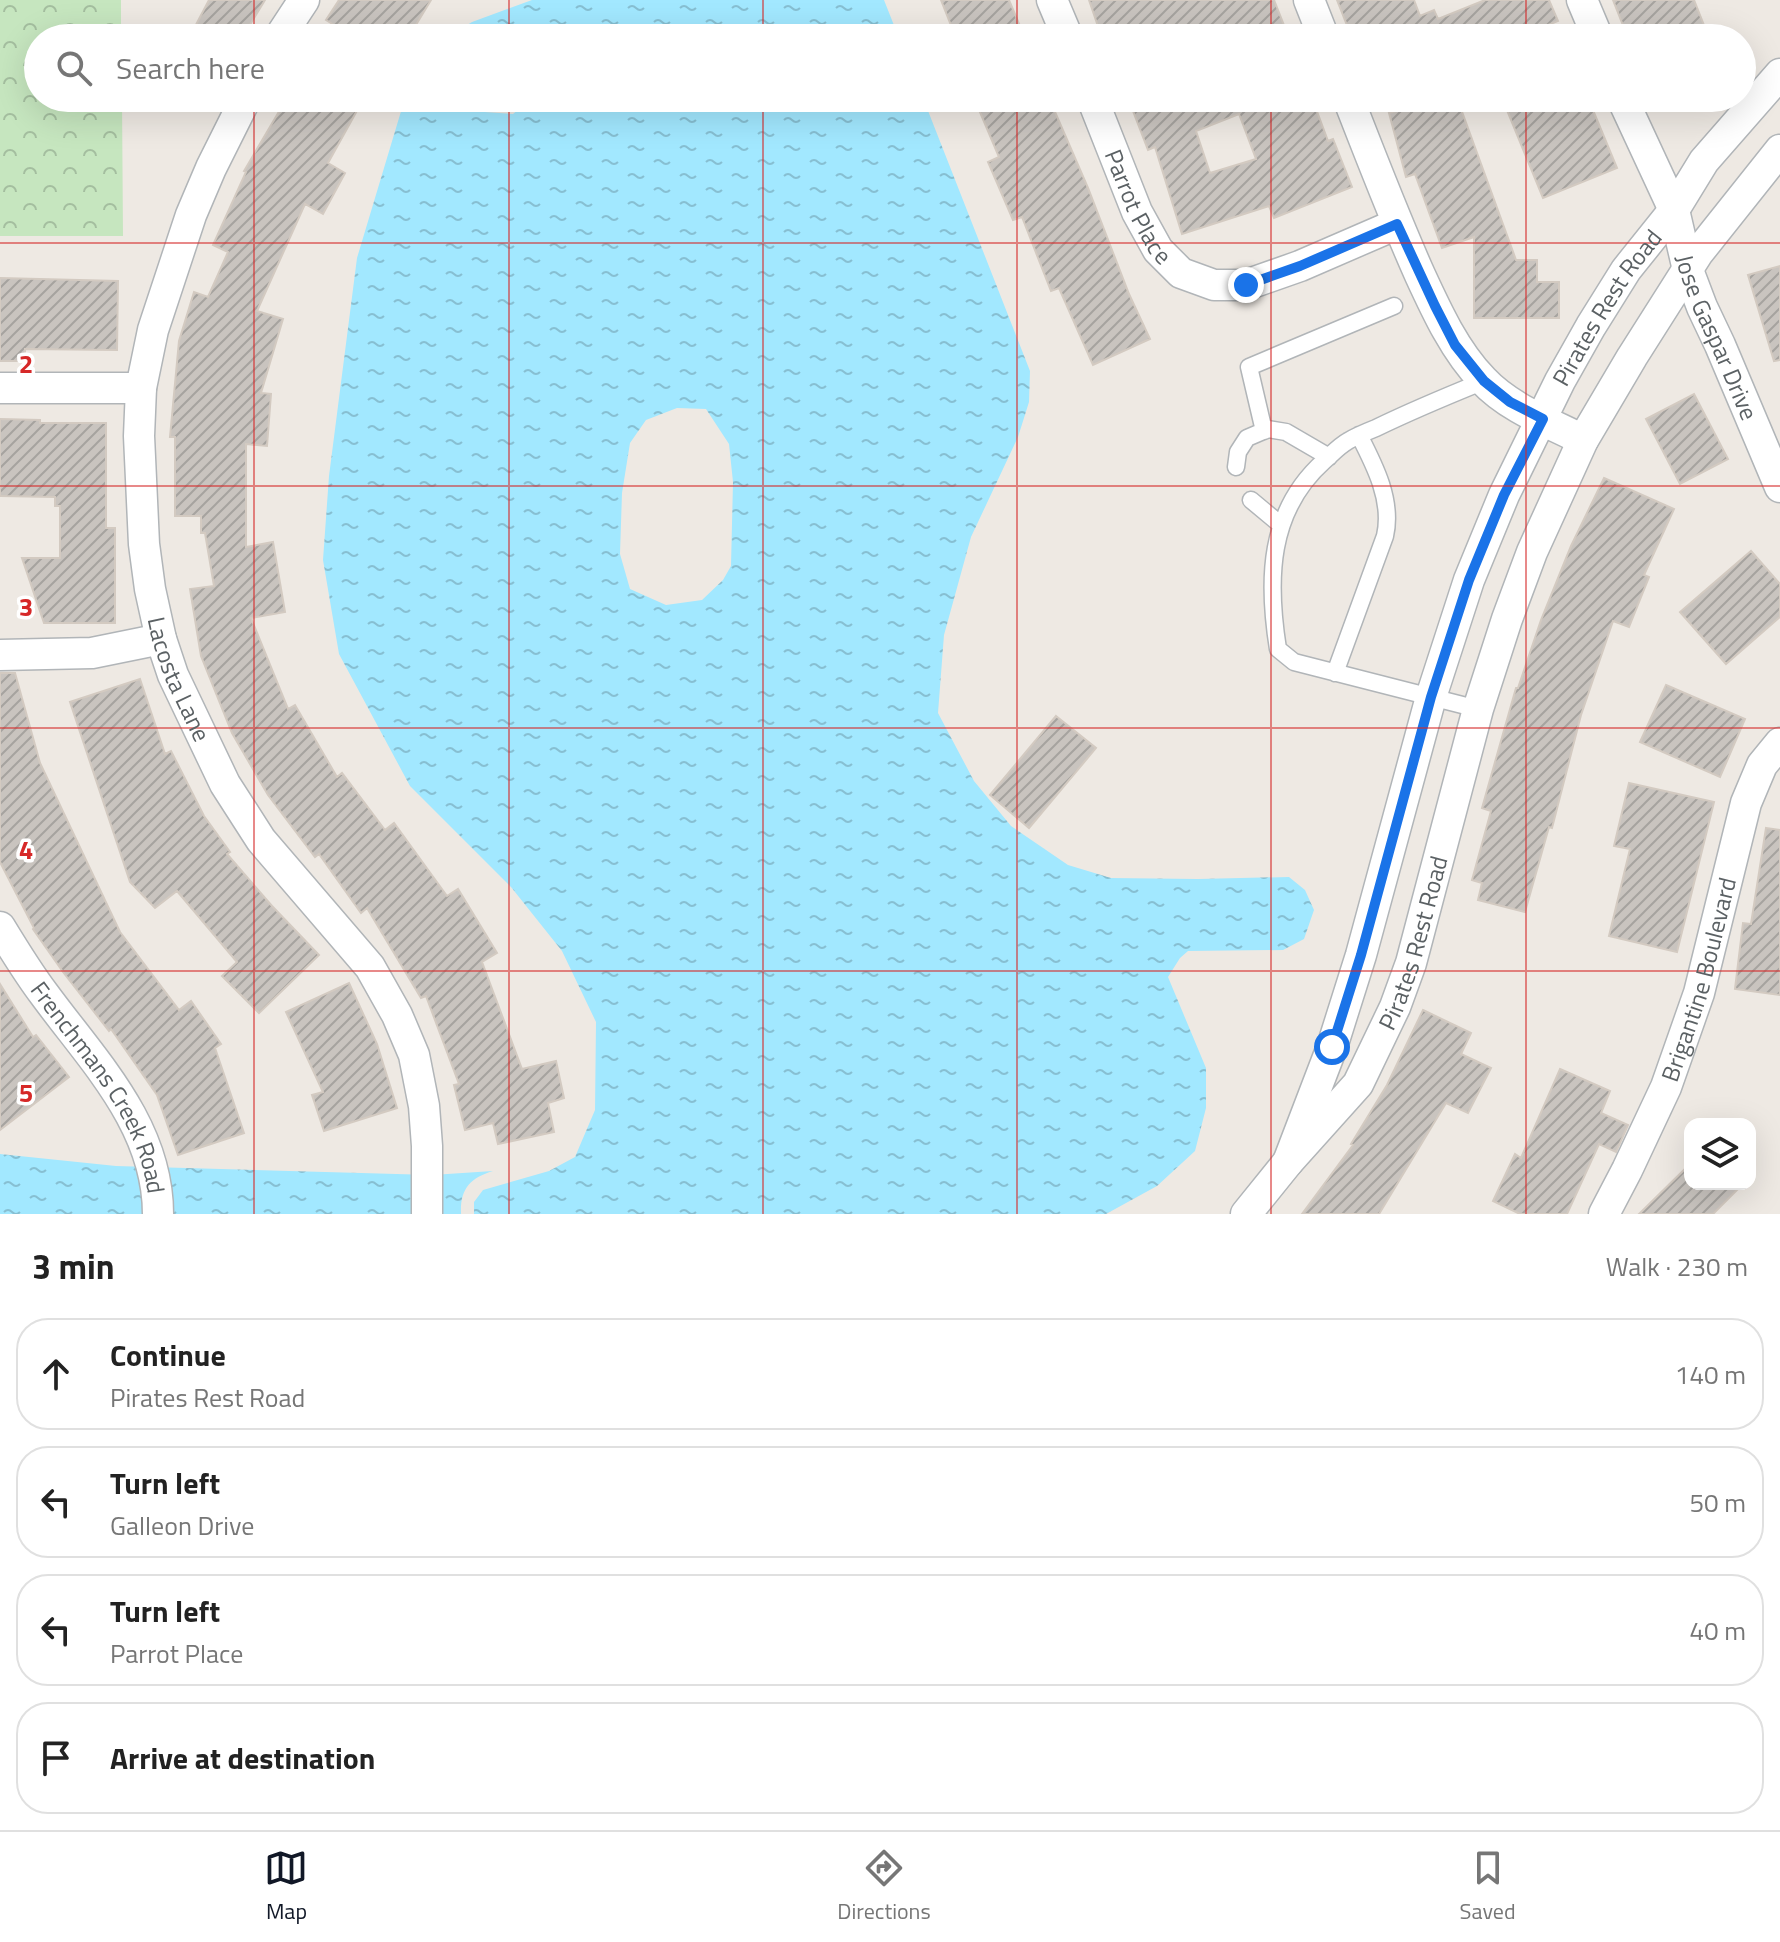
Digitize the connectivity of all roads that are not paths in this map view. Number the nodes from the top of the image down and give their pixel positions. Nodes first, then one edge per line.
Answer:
1 (304, 0) edge
2 (1052, 0) edge
3 (1309, 0) edge
4 (1582, 0) edge
5 (288, 24) edge
6 (1062, 24) edge
7 (1318, 24) edge
8 (1592, 24) edge
9 (1780, 74) edge
10 (1756, 101) edge
11 (239, 112) edge
12 (1098, 112) edge
13 (1353, 112) edge
14 (1628, 112) edge
15 (1747, 112) edge
16 (1780, 150) edge
17 (1674, 210) junction
18 (1397, 224) junction
19 (1688, 270) junction
20 (1394, 306) dead end
21 (1484, 381) junction
22 (0, 388) edge
23 (141, 388) junction
24 (1543, 419) junction
25 (1264, 431) junction
26 (1359, 435) junction
27 (1583, 440) junction
28 (1329, 457) junction
29 (1236, 467) dead end
30 (1780, 487) edge
31 (1251, 500) dead end
32 (1281, 525) junction
33 (161, 639) junction
34 (0, 655) edge
35 (1335, 673) junction
36 (1431, 697) junction
37 (1478, 709) junction
38 (1780, 743) edge
39 (0, 927) edge
40 (1359, 962) junction
41 (1406, 975) junction
42 (1288, 1162) junction
43 (1608, 1212) edge
44 (158, 1214) edge
45 (427, 1214) edge
46 (1246, 1214) edge

1 - 5 street
2 - 6 street
3 - 7 street
4 - 8 street
9 - 10 street, Pirates Rest Road
11 - 23 street, Lacosta Lane
12 - 18 street, Parrot Place
13 - 18 street
14 - 17 street, Jose Gaspar Drive
15 - 17 street, Pirates Rest Road
16 - 19 street, Pirates Rest Road
17 - 19 street, Jose Gaspar Drive
17 - 24 street, Pirates Rest Road
18 - 21 street
19 - 27 street, Pirates Rest Road
19 - 30 street, Jose Gaspar Drive
20 - 25 lane
21 - 24 street
21 - 26 lane
22 - 23 street
23 - 33 street, Lacosta Lane
24 - 27 street
24 - 36 street, Pirates Rest Road
25 - 28 lane
25 - 29 lane
26 - 28 lane
26 - 35 lane
27 - 37 street, Pirates Rest Road
28 - 32 lane
31 - 32 lane
32 - 35 lane
33 - 34 street
33 - 45 street, Lacosta Lane
35 - 36 lane
36 - 37 lane
36 - 40 street, Pirates Rest Road
37 - 41 street, Pirates Rest Road
38 - 43 street, Brigantine Boulevard
39 - 44 street, Frenchmans Creek Road
40 - 41 street
40 - 42 street, Pirates Rest Road
41 - 42 street, Pirates Rest Road
42 - 46 street, Pirates Rest Road

